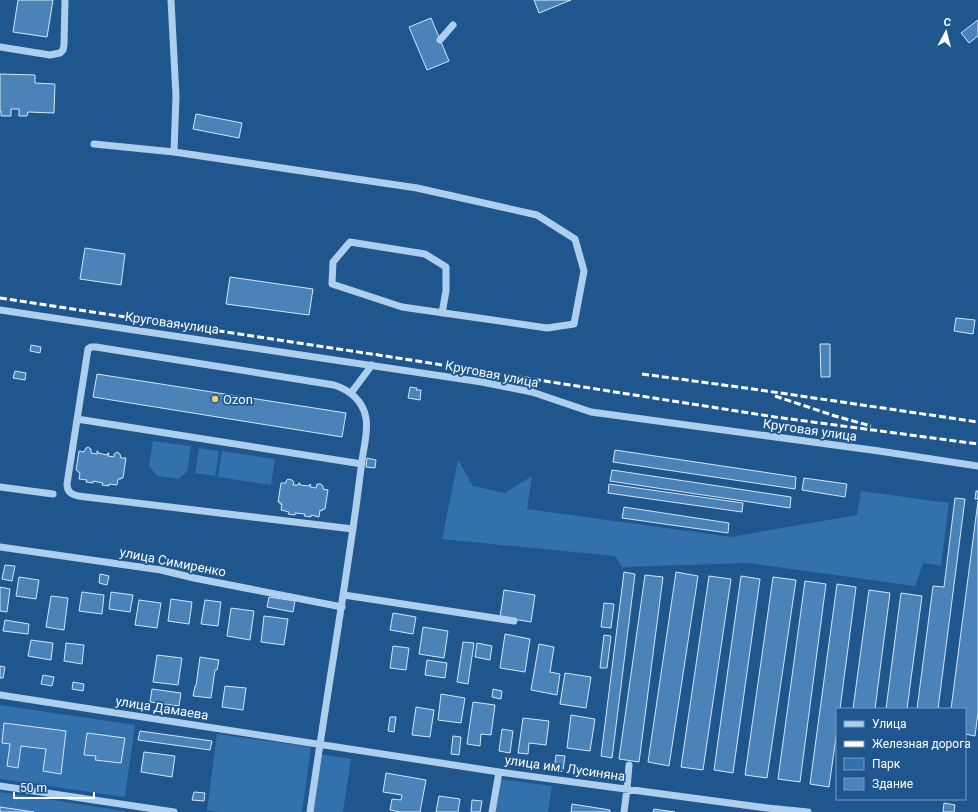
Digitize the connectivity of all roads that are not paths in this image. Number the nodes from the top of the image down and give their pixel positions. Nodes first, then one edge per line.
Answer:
1 (66, 0) edge
2 (171, 0) edge
3 (453, 25) dead end
4 (440, 40) dead end
5 (0, 47) edge
6 (94, 144) dead end
7 (174, 152) junction
8 (0, 310) edge
9 (442, 313) junction
10 (372, 365) junction
11 (351, 393) junction
12 (77, 418) junction
13 (362, 464) junction
14 (978, 466) edge
15 (0, 486) edge
16 (53, 494) dead end
17 (353, 529) junction
18 (0, 547) edge
19 (344, 595) junction
20 (342, 607) junction
21 (514, 622) dead end
22 (0, 696) edge
23 (320, 744) junction
24 (629, 765) dead end
25 (498, 772) junction
26 (0, 786) edge
27 (627, 789) junction
28 (766, 810) edge
29 (174, 812) edge
30 (310, 812) edge
31 (492, 812) edge
32 (624, 812) edge
33 (808, 812) edge

1 - 5 street
2 - 7 street
3 - 4 street
6 - 7 street
7 - 9 street
8 - 10 street, Круговая улица
9 - 9 street
10 - 11 street
10 - 14 street, Круговая улица
11 - 12 street
11 - 13 street
12 - 13 street
12 - 17 street
13 - 17 street
15 - 16 street
17 - 19 street
18 - 20 street, улица Симиренко
19 - 20 street
19 - 21 street
20 - 23 street
22 - 23 street, улица Дамаева
23 - 25 street, улица им. Лусиняна
23 - 30 street
24 - 27 street
25 - 27 street, улица им. Лусиняна
25 - 31 street
26 - 29 street
27 - 28 street, улица им. Лусиняна
27 - 32 street
28 - 33 street, улица им. Лусиняна

